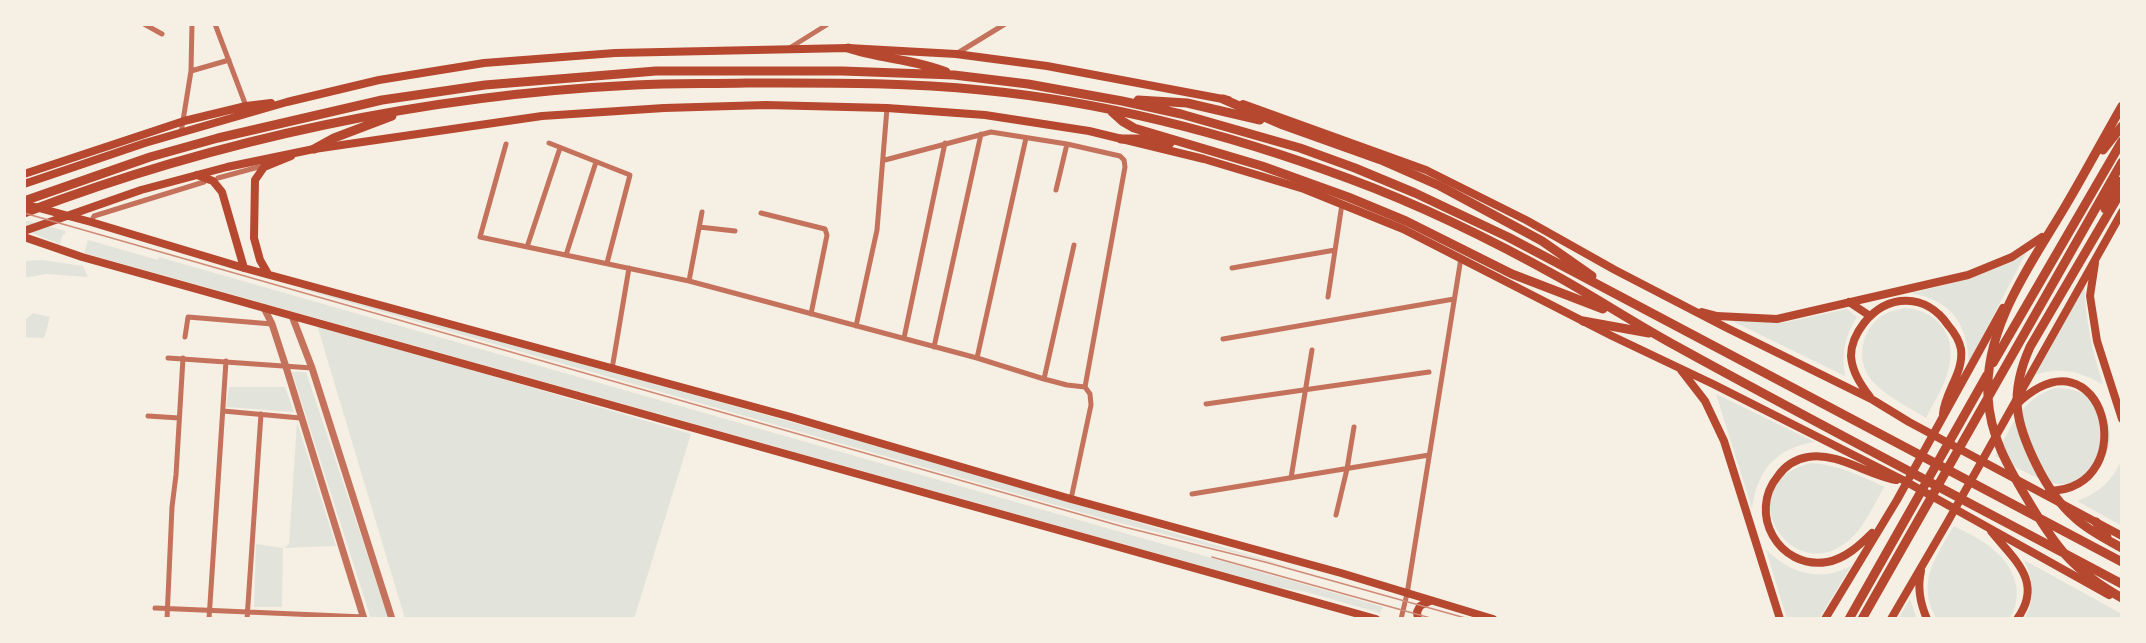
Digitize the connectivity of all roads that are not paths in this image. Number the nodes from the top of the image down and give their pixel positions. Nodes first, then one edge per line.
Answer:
1 (144, 24) edge
2 (192, 24) edge
3 (215, 24) edge
4 (828, 24) edge
5 (1005, 24) edge
6 (162, 34) dead end
7 (848, 48) junction
8 (787, 50) junction
9 (956, 54) junction
10 (229, 60) junction
11 (191, 71) junction
12 (954, 75) junction
13 (1223, 99) junction
14 (2122, 99) edge
15 (1122, 101) junction
16 (287, 102) junction
17 (246, 106) junction
18 (2122, 106) edge
19 (887, 108) junction
20 (1110, 110) junction
21 (404, 111) junction
22 (184, 121) junction
23 (1283, 124) junction
24 (2122, 126) edge
25 (181, 133) junction
26 (981, 134) junction
27 (1026, 138) junction
28 (1121, 139) junction
29 (2122, 141) edge
30 (549, 143) dead end
31 (945, 143) junction
32 (506, 144) dead end
33 (1067, 144) junction
34 (1195, 146) junction
35 (560, 148) junction
36 (315, 149) junction
37 (300, 152) junction
38 (885, 160) junction
39 (596, 162) junction
40 (2122, 162) edge
41 (267, 165) junction
42 (2088, 167) junction
43 (2122, 171) edge
44 (24, 174) edge
45 (192, 175) junction
46 (218, 178) dead end
47 (204, 182) dead end
48 (24, 184) edge
49 (1056, 190) dead end
50 (2122, 190) edge
51 (24, 202) edge
52 (1342, 204) junction
53 (702, 212) dead end
54 (2122, 212) edge
55 (24, 213) edge
56 (760, 213) dead end
57 (91, 222) junction
58 (699, 226) junction
59 (24, 231) edge
60 (735, 231) dead end
61 (2042, 237) junction
62 (26, 238) edge
63 (2091, 242) junction
64 (1074, 245) dead end
65 (527, 247) junction
66 (1335, 250) junction
67 (566, 255) junction
68 (1461, 258) junction
69 (2096, 258) junction
70 (607, 263) junction
71 (244, 268) junction
72 (629, 268) junction
73 (1232, 268) dead end
74 (268, 274) junction
75 (689, 281) junction
76 (1328, 297) dead end
77 (1454, 299) junction
78 (1849, 302) junction
79 (264, 308) junction
80 (1689, 308) junction
81 (811, 314) junction
82 (292, 316) junction
83 (1869, 316) junction
84 (1583, 321) junction
85 (272, 324) junction
86 (856, 326) junction
87 (1654, 328) junction
88 (185, 337) dead end
89 (904, 338) junction
90 (1223, 339) dead end
91 (934, 346) junction
92 (1312, 350) dead end
93 (168, 358) dead end
94 (183, 358) junction
95 (977, 358) junction
96 (226, 361) junction
97 (1675, 366) junction
98 (286, 367) junction
99 (312, 368) junction
100 (612, 369) junction
101 (1429, 372) dead end
102 (1044, 379) junction
103 (1085, 387) junction
104 (1307, 389) junction
105 (1873, 400) junction
106 (2103, 400) dead end
107 (1206, 404) dead end
108 (223, 411) junction
109 (2111, 413) dead end
110 (261, 414) junction
111 (2007, 415) junction
112 (148, 416) dead end
113 (179, 418) junction
114 (300, 418) junction
115 (2122, 419) edge
116 (1941, 422) junction
117 (1354, 427) dead end
118 (2116, 427) dead end
119 (1429, 455) junction
120 (1347, 469) junction
121 (2099, 476) dead end
122 (1291, 478) junction
123 (1903, 480) junction
124 (2040, 491) junction
125 (1192, 494) dead end
126 (1071, 499) junction
127 (1336, 515) dead end
128 (1883, 521) junction
129 (2096, 522) junction
130 (1989, 527) junction
131 (2122, 536) edge
132 (2122, 548) edge
133 (1926, 558) junction
134 (2122, 560) edge
135 (2122, 568) edge
136 (2122, 578) edge
137 (2122, 584) edge
138 (1407, 594) junction
139 (2122, 598) edge
140 (1432, 601) junction
141 (2122, 602) edge
142 (154, 608) dead end
143 (168, 609) junction
144 (210, 610) junction
145 (247, 616) edge
146 (285, 616) edge
147 (321, 617) edge
148 (364, 618) edge
149 (167, 619) edge
150 (209, 619) edge
151 (392, 619) edge
152 (1376, 619) edge
153 (1401, 619) edge
154 (1418, 619) edge
155 (1493, 619) edge
156 (1780, 619) edge
157 (1825, 619) edge
158 (1849, 619) edge
159 (1862, 619) edge
160 (1891, 619) edge
161 (1927, 619) edge
162 (2017, 619) edge

1 - 6 street
2 - 11 street
3 - 10 street
4 - 8 street
5 - 9 street
7 - 8 main road
7 - 9 main road
7 - 12 highway
8 - 16 main road
9 - 13 main road
10 - 11 street
10 - 17 street
11 - 22 street
12 - 15 highway
12 - 51 highway
13 - 23 highway
13 - 80 main road
14 - 61 main road
15 - 23 highway
15 - 134 highway
16 - 17 main road
16 - 25 main road
17 - 22 main road
18 - 42 highway
19 - 28 main road
19 - 36 main road
19 - 38 street
20 - 21 highway
20 - 34 highway
20 - 87 highway
21 - 36 highway
21 - 55 highway
22 - 25 street
22 - 44 main road
23 - 87 highway
24 - 42 highway
25 - 48 main road
26 - 27 street
26 - 31 street
26 - 91 street
27 - 33 street
27 - 95 street
28 - 34 highway
28 - 52 main road
29 - 158 highway
30 - 35 street
31 - 38 street
31 - 89 street
32 - 65 street
33 - 49 street
33 - 103 street
34 - 87 highway
35 - 39 street
35 - 65 street
36 - 37 main road
37 - 41 main road
37 - 45 main road
38 - 86 street
39 - 67 street
39 - 70 street
40 - 159 highway
41 - 46 street
41 - 74 main road
42 - 139 highway
43 - 63 highway
45 - 59 main road
45 - 71 main road
47 - 57 street
50 - 63 highway
51 - 57 main road
52 - 66 street
52 - 68 main road
53 - 58 street
54 - 69 main road
56 - 81 street
57 - 71 main road
58 - 60 street
58 - 75 street
61 - 78 main road
61 - 116 main road
62 - 79 main road
63 - 132 highway
64 - 102 street
65 - 67 street
66 - 73 street
66 - 76 street
67 - 70 street
68 - 77 street
68 - 84 main road
69 - 111 main road
69 - 115 main road
70 - 72 street
71 - 74 main road
72 - 75 street
72 - 100 street
74 - 100 main road
75 - 81 street
77 - 90 street
77 - 119 street
78 - 80 main road
78 - 83 main road
79 - 82 main road
79 - 85 street
80 - 105 main road
81 - 86 street
82 - 99 street
82 - 152 main road
83 - 105 main road
83 - 116 main road
84 - 87 highway
84 - 97 main road
85 - 88 street
85 - 98 street
86 - 89 street
87 - 135 highway
87 - 136 highway
87 - 137 highway
89 - 91 street
91 - 95 street
92 - 104 street
93 - 94 street
94 - 96 street
94 - 113 street
95 - 102 street
96 - 98 street
96 - 108 street
97 - 123 main road
97 - 156 main road
98 - 99 street
98 - 114 street
99 - 151 street
100 - 126 main road
101 - 104 street
102 - 103 street
103 - 126 street
104 - 107 street
104 - 122 street
105 - 124 main road
106 - 111 main road
108 - 110 street
108 - 144 street
109 - 118 main road
110 - 114 street
110 - 145 street
111 - 133 main road
112 - 113 street
113 - 143 street
114 - 148 street
116 - 128 main road
117 - 120 street
119 - 120 street
119 - 138 street
120 - 122 street
120 - 127 street
121 - 124 main road
122 - 125 street
123 - 128 main road
123 - 130 main road
124 - 129 main road
126 - 138 main road
128 - 157 main road
129 - 131 main road
129 - 134 highway
130 - 141 main road
130 - 162 main road
133 - 160 main road
133 - 161 main road
138 - 140 main road
138 - 153 street
140 - 154 main road
140 - 155 main road
142 - 143 street
143 - 144 street
143 - 149 street
144 - 145 street
144 - 150 street
145 - 146 street
146 - 147 street
147 - 148 street

